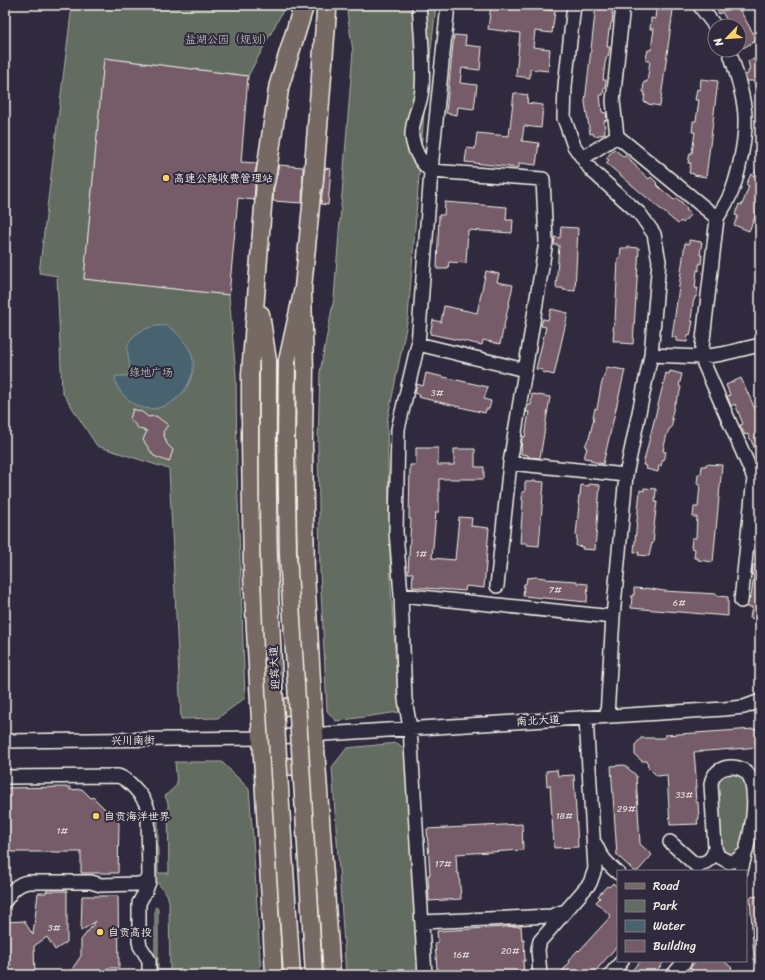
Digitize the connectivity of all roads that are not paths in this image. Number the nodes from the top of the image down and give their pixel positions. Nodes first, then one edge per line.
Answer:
1 (304, 5) edge
2 (327, 5) edge
3 (419, 5) edge
4 (448, 5) edge
5 (574, 5) edge
6 (623, 5) edge
7 (699, 5) edge
8 (709, 18) edge
9 (732, 58) edge
10 (617, 136) junction
11 (583, 158) junction
12 (431, 171) junction
13 (265, 181) joint
14 (314, 185) joint
15 (717, 218) junction
16 (257, 285) junction
17 (303, 288) junction
18 (418, 344) junction
19 (760, 345) edge
20 (651, 355) junction
21 (701, 357) junction
22 (525, 370) junction
23 (510, 463) junction
24 (626, 475) junction
25 (498, 586) dead end
26 (401, 595) junction
27 (741, 601) dead end
28 (613, 617) junction
29 (312, 678) junction
30 (258, 681) junction
31 (760, 701) edge
32 (607, 716) junction
33 (586, 718) junction
34 (410, 728) junction
35 (315, 734) junction
36 (261, 738) junction
37 (5, 741) edge
38 (5, 777) edge
39 (264, 795) junction
40 (320, 795) junction
41 (594, 839) junction
42 (670, 842) dead end
43 (715, 848) junction
44 (745, 853) junction
45 (692, 862) junction
46 (701, 870) edge
47 (741, 870) edge
48 (617, 872) edge
49 (617, 873) edge
50 (149, 878) junction
51 (590, 883) junction
52 (129, 884) junction
53 (5, 901) edge
54 (138, 906) junction
55 (566, 910) junction
56 (526, 917) junction
57 (422, 922) junction
58 (538, 949) junction
59 (621, 962) edge
60 (684, 962) edge
61 (149, 975) edge
62 (274, 975) edge
63 (292, 975) edge
64 (314, 975) edge
65 (332, 975) edge
66 (425, 975) edge
67 (540, 975) edge
68 (610, 975) edge
69 (673, 975) edge

1 - 13 highway
2 - 14 highway
3 - 12 street
4 - 12 street
5 - 11 street
6 - 10 street
7 - 8 street
9 - 15 street
10 - 11 street
10 - 15 street
11 - 20 street
12 - 18 street
12 - 22 street
13 - 16 main road
14 - 17 main road
15 - 21 street
16 - 30 main road
16 - 63 main road, 迎宾大道, bridge
17 - 29 main road
17 - 64 main road, 迎宾大道, bridge
18 - 22 street
18 - 26 street
19 - 21 street
20 - 21 street
20 - 24 street
21 - 27 street
22 - 23 street
23 - 24 street
23 - 25 street
24 - 28 street
26 - 28 street
26 - 34 street
28 - 32 street
29 - 30 main road
29 - 35 main road
30 - 36 main road
31 - 32 street, 南北大道
32 - 33 street, 南北大道
33 - 34 street, 南北大道
33 - 41 street
34 - 35 street, 南北大道
34 - 57 street
35 - 36 street, 兴川南街
35 - 40 main road
36 - 37 street, 兴川南街
36 - 39 main road
38 - 50 street
39 - 40 main road
39 - 62 main road
40 - 65 main road
41 - 48 street
41 - 51 street
42 - 45 street
43 - 44 street
43 - 44 street
43 - 45 street
44 - 47 street
45 - 46 street
49 - 51 street
50 - 52 street
50 - 54 street
51 - 55 street
52 - 53 street
52 - 54 street
54 - 61 street
55 - 56 street
55 - 58 street
56 - 57 street
56 - 58 street
57 - 66 street
58 - 67 street
59 - 68 street
60 - 69 street

